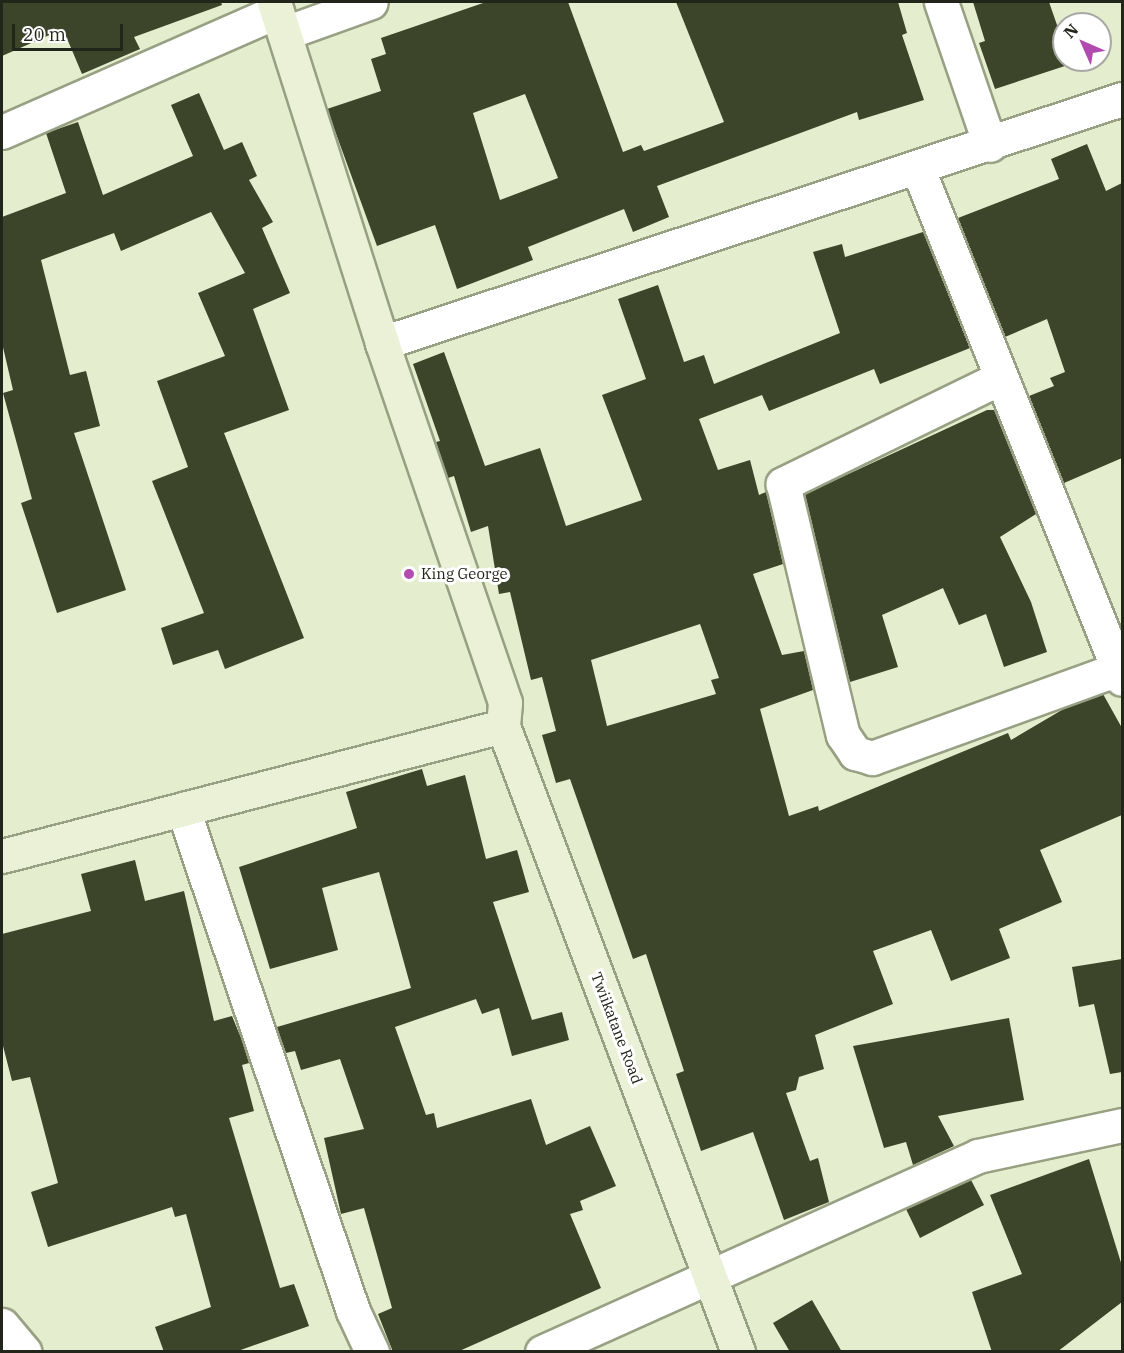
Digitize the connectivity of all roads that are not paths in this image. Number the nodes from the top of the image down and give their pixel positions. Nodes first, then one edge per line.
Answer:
1 (371, 2) edge
2 (941, 2) edge
3 (279, 15) edge
4 (1122, 99) edge
5 (2, 132) edge
6 (990, 145) junction
7 (918, 170) junction
8 (382, 343) junction
9 (1000, 378) junction
10 (1120, 674) edge
11 (504, 714) junction
12 (183, 809) junction
13 (2, 856) edge
14 (1122, 1125) edge
15 (710, 1273) junction
16 (2, 1325) edge
17 (25, 1352) edge
18 (372, 1352) edge
19 (542, 1352) edge
20 (738, 1352) edge

1 - 3 street
2 - 6 street
3 - 5 street
3 - 8 street, Twiikatane Road
4 - 6 street
6 - 7 street
7 - 8 street
7 - 9 street
8 - 11 street, Twiikatane Road
9 - 10 street
9 - 10 street
11 - 12 street
11 - 15 street, Twiikatane Road
12 - 13 street
12 - 18 street
14 - 15 street
15 - 19 street
15 - 20 street, Twiikatane Road
16 - 17 street

